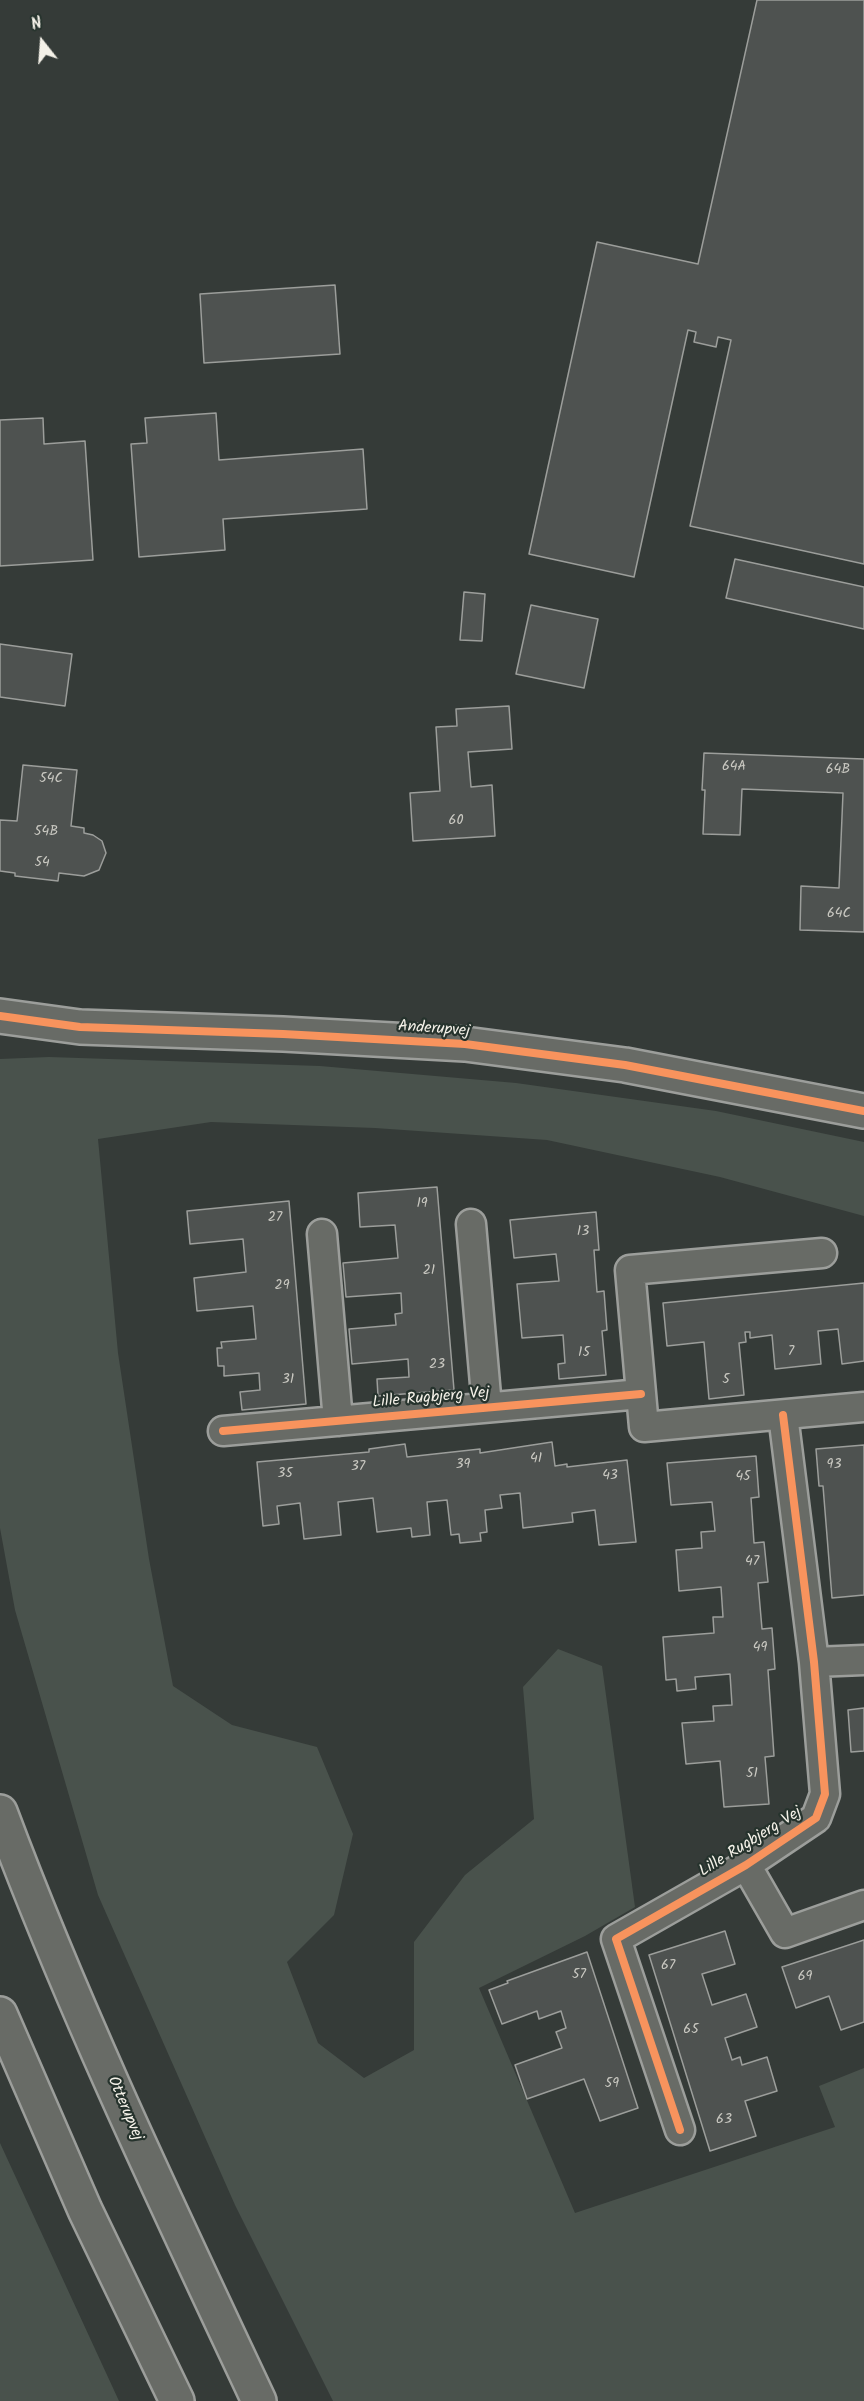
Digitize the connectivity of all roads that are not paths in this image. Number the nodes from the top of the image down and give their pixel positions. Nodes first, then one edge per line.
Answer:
1 (0, 1016) edge
2 (80, 1027) junction
3 (0, 1034) edge
4 (863, 1108) edge
5 (471, 1224) dead end
6 (322, 1234) dead end
7 (822, 1253) dead end
8 (641, 1394) junction
9 (487, 1407) junction
10 (864, 1407) edge
11 (783, 1414) junction
12 (338, 1421) junction
13 (223, 1431) dead end
14 (864, 1660) edge
15 (814, 1662) junction
16 (0, 1812) edge
17 (746, 1864) junction
18 (864, 1905) edge
19 (0, 2014) edge
20 (680, 2130) dead end
21 (177, 2401) edge
22 (259, 2401) edge

1 - 2 main road, Anderupvej
2 - 3 main road, Anderupvej
2 - 4 main road, Anderupvej
5 - 9 street, Lille Rugbjerg Vej
6 - 12 street
7 - 8 street
8 - 9 street, Lille Rugbjerg Vej
8 - 11 street
9 - 12 street, Lille Rugbjerg Vej
10 - 11 street
11 - 15 street, Lille Rugbjerg Vej
12 - 13 street, Lille Rugbjerg Vej
14 - 15 street
15 - 17 street, Lille Rugbjerg Vej
16 - 22 main road, Otterupvej
17 - 18 street, Lille Rugbjerg Vej
17 - 20 street, Lille Rugbjerg Vej
19 - 21 main road

